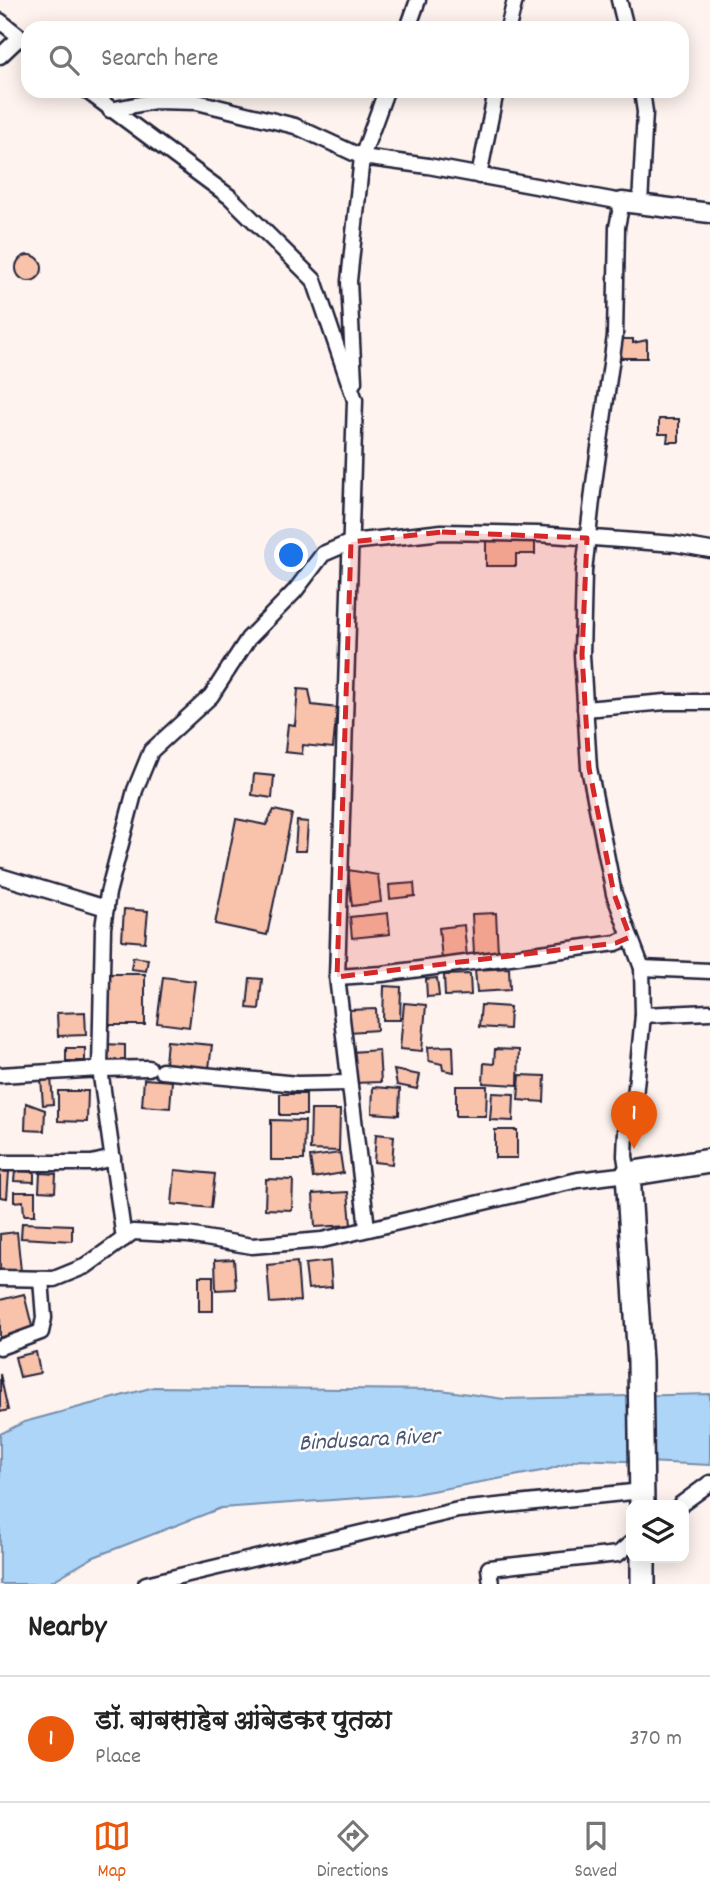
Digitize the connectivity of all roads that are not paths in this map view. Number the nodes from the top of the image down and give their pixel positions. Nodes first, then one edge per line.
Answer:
1 (418, 0) edge
2 (515, 0) edge
3 (619, 0) edge
4 (0, 21) edge
5 (410, 21) edge
6 (510, 21) edge
7 (624, 21) edge
8 (21, 38) edge
9 (21, 42) edge
10 (0, 56) edge
11 (95, 98) edge
12 (383, 98) edge
13 (495, 98) edge
14 (642, 98) edge
15 (110, 110) junction
16 (362, 157) junction
17 (479, 176) junction
18 (631, 203) junction
19 (710, 213) edge
20 (355, 400) junction
21 (587, 538) junction
22 (351, 542) junction
23 (710, 550) edge
24 (710, 702) edge
25 (585, 709) junction
26 (0, 876) edge
27 (106, 908) junction
28 (630, 937) junction
29 (642, 968) junction
30 (710, 971) edge
31 (337, 977) junction
32 (710, 1012) edge
33 (643, 1015) junction
34 (100, 1069) junction
35 (0, 1075) edge
36 (349, 1083) junction
37 (113, 1158) junction
38 (710, 1161) edge
39 (0, 1163) edge
40 (628, 1174) junction
41 (367, 1228) junction
42 (124, 1239) junction
43 (0, 1278) edge
44 (41, 1279) junction
45 (0, 1347) edge
46 (710, 1483) edge
47 (642, 1498) edge
48 (687, 1500) edge
49 (626, 1547) edge
50 (643, 1563) edge
51 (146, 1584) edge
52 (491, 1584) edge
53 (643, 1584) edge

1 - 5 street
2 - 6 street
3 - 7 street
4 - 8 street
9 - 10 street
11 - 15 street
12 - 16 street
13 - 17 street
14 - 18 street
15 - 16 street
15 - 20 street
16 - 17 street
16 - 20 street
17 - 18 street
18 - 19 street
18 - 21 street
20 - 22 street
21 - 22 street
21 - 23 street
21 - 25 street
22 - 27 street
22 - 31 street
24 - 25 street
25 - 28 street
26 - 27 street
27 - 34 street
28 - 29 street
28 - 31 street
29 - 30 street
29 - 33 street
31 - 36 street
32 - 33 street
33 - 40 street
34 - 35 street
34 - 36 street
34 - 37 street
36 - 41 street
37 - 39 street
37 - 42 street
38 - 40 main road
40 - 41 street
40 - 47 main road
41 - 42 street
42 - 44 street
43 - 44 street
44 - 45 street
46 - 48 street
47 - 51 street
49 - 52 street
50 - 53 main road

